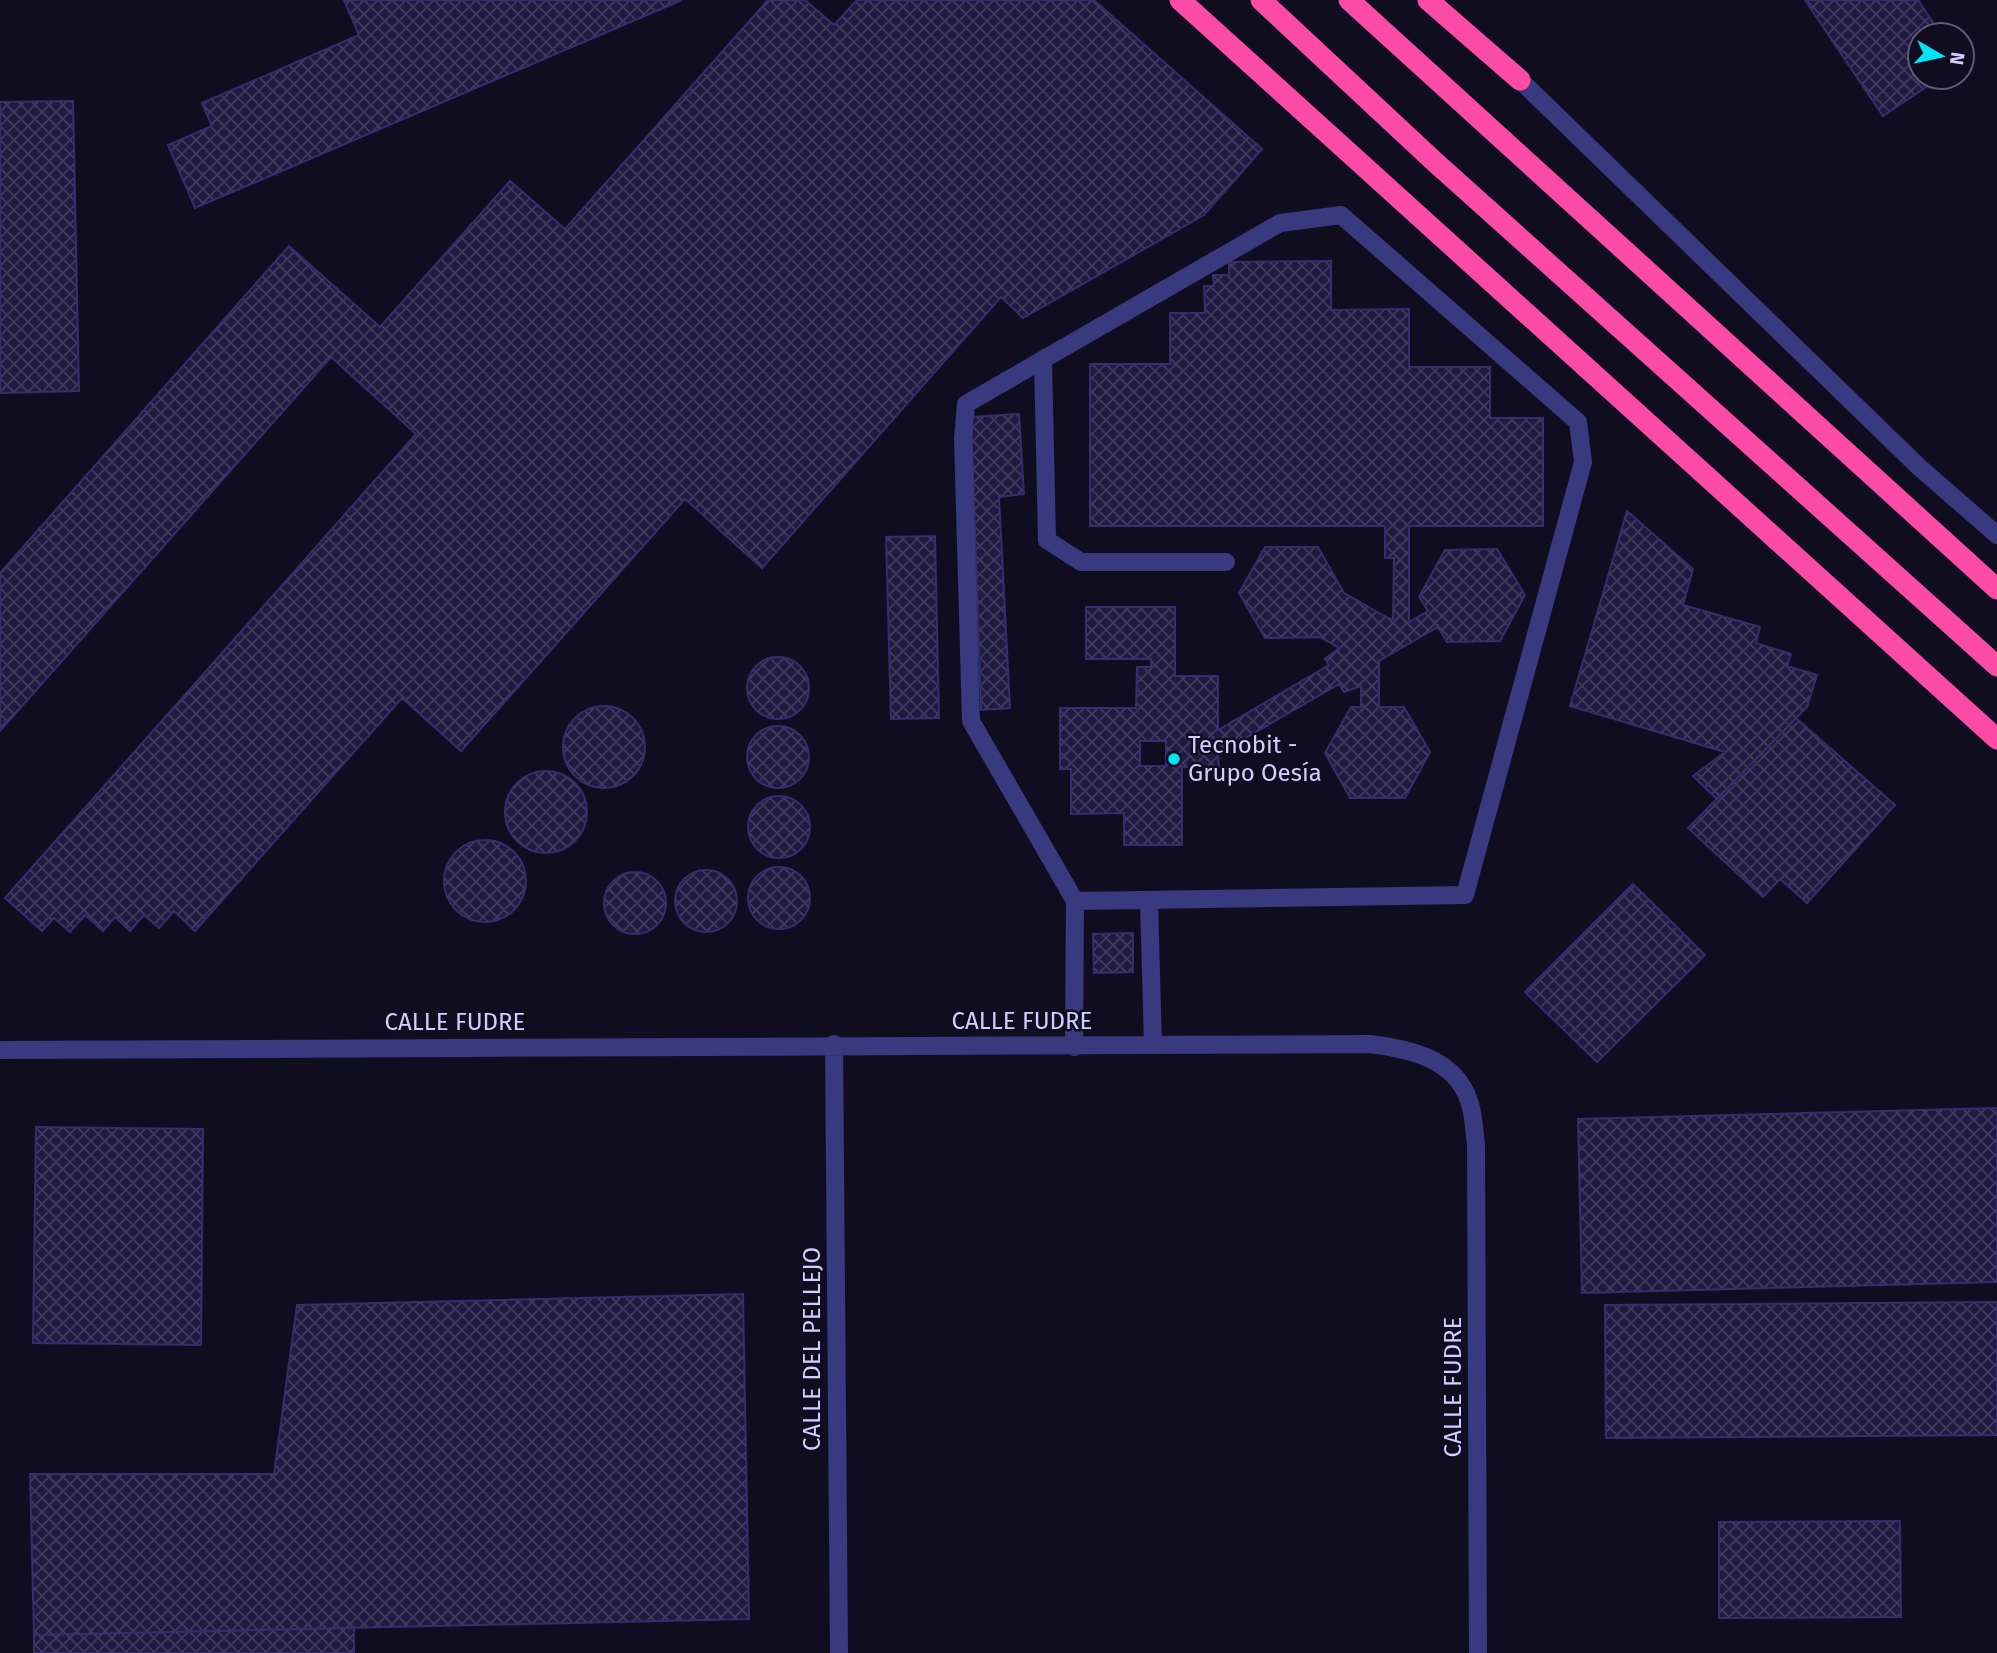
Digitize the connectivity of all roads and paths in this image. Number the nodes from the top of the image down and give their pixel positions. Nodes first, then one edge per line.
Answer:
1 (1180, 0) edge
2 (1261, 0) edge
3 (1349, 0) edge
4 (1428, 0) edge
5 (1520, 80) joint
6 (1044, 360) junction
7 (1997, 535) edge
8 (1226, 562) dead end
9 (1997, 589) edge
10 (1997, 666) edge
11 (1997, 739) edge
12 (1075, 901) junction
13 (1149, 901) junction
14 (834, 1044) junction
15 (1153, 1045) junction
16 (1074, 1047) junction
17 (0, 1050) edge
18 (839, 1653) edge
19 (1478, 1653) edge

1 - 11 highway
2 - 10 highway
3 - 9 highway
4 - 5 highway
5 - 7 street
6 - 8 street
6 - 12 street
6 - 13 street
12 - 13 street
12 - 16 street
13 - 15 street
14 - 16 street, CALLE FUDRE
14 - 17 street, CALLE FUDRE
14 - 18 street, CALLE DEL PELLEJO
15 - 16 street, CALLE FUDRE
15 - 19 street, CALLE FUDRE

